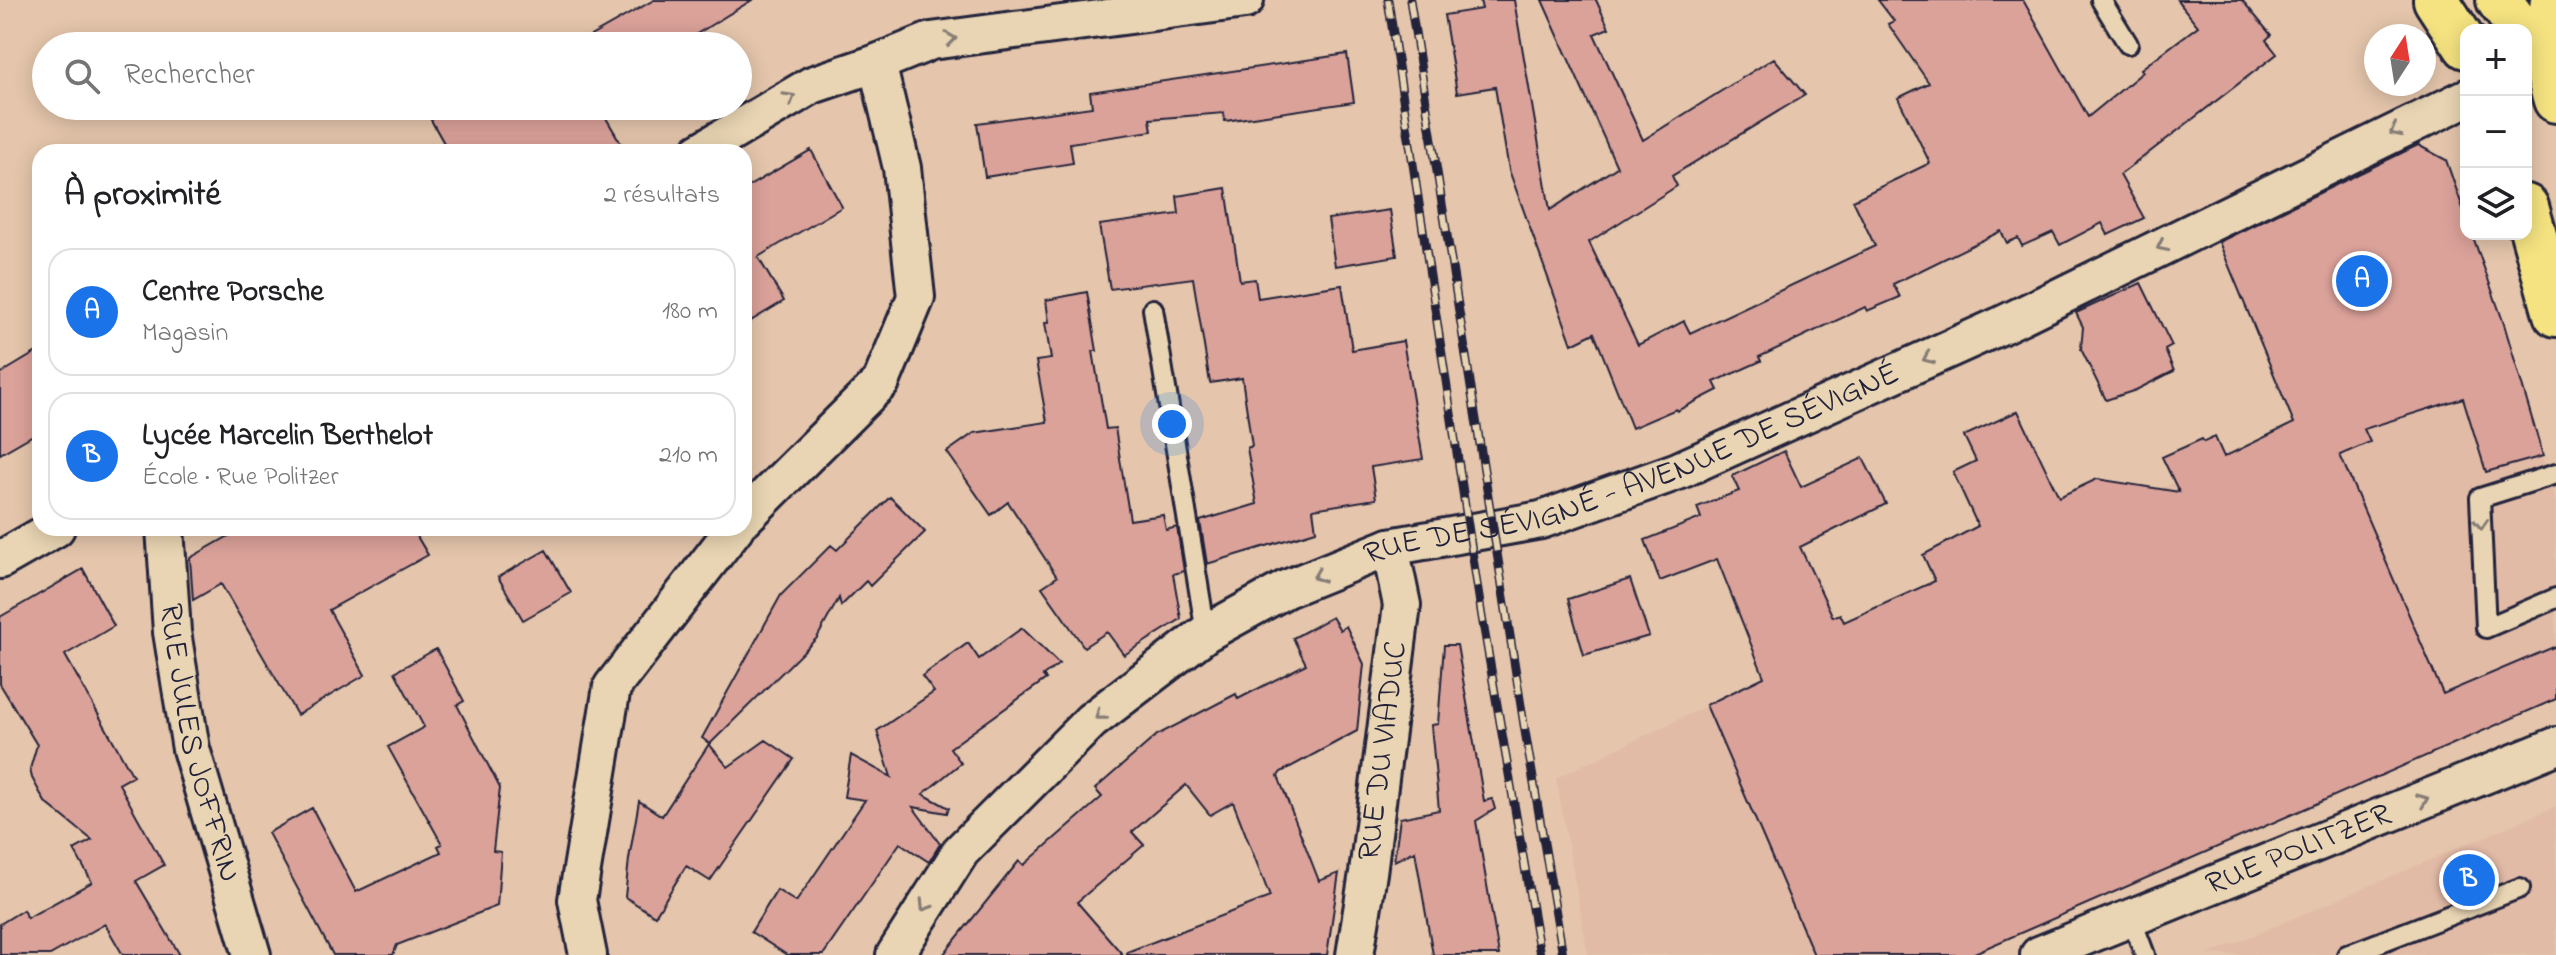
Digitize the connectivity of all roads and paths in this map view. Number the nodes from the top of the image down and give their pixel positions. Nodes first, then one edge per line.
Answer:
1 (1245, 0) edge
2 (2101, 0) edge
3 (2436, 0) edge
4 (2499, 0) edge
5 (2553, 0) edge
6 (2517, 24) edge
7 (2460, 37) edge
8 (2128, 44) dead end
9 (877, 63) junction
10 (2539, 69) edge
11 (2460, 101) edge
12 (712, 144) edge
13 (2532, 228) edge
14 (1153, 309) dead end
15 (2556, 314) edge
16 (2556, 474) edge
17 (752, 510) edge
18 (42, 536) edge
19 (166, 536) edge
20 (729, 536) edge
21 (1390, 547) junction
22 (0, 560) edge
23 (2556, 598) edge
24 (1206, 633) junction
25 (2556, 746) edge
26 (2520, 888) dead end
27 (2131, 918) junction
28 (252, 955) edge
29 (588, 955) edge
30 (895, 955) edge
31 (1355, 955) edge
32 (2039, 955) edge
33 (2145, 955) edge
34 (2347, 955) edge

9 -> 1 street
2 - 8 lane
3 - 7 main road
4 - 6 main road
5 - 10 main road
12 -> 9 street
9 - 17 street
11 -> 21 street, RUE DE SÉVIGNÉ - AVENUE DE SÉVIGNÉ
13 - 15 main road
14 - 24 lane
16 -> 23 lane
18 - 22 street
19 - 28 street, RUE JULES JOFFRIN
20 - 29 street
21 -> 24 street, RUE DE SÉVIGNÉ - AVENUE DE SÉVIGNÉ
21 - 31 street, RUE DU VIADUC
24 -> 30 street, RUE DE SÉVIGNÉ - AVENUE DE SÉVIGNÉ
27 -> 25 street, RUE POLITZER
26 - 34 lane
27 - 32 street, RUE POLITZER
27 - 33 lane

